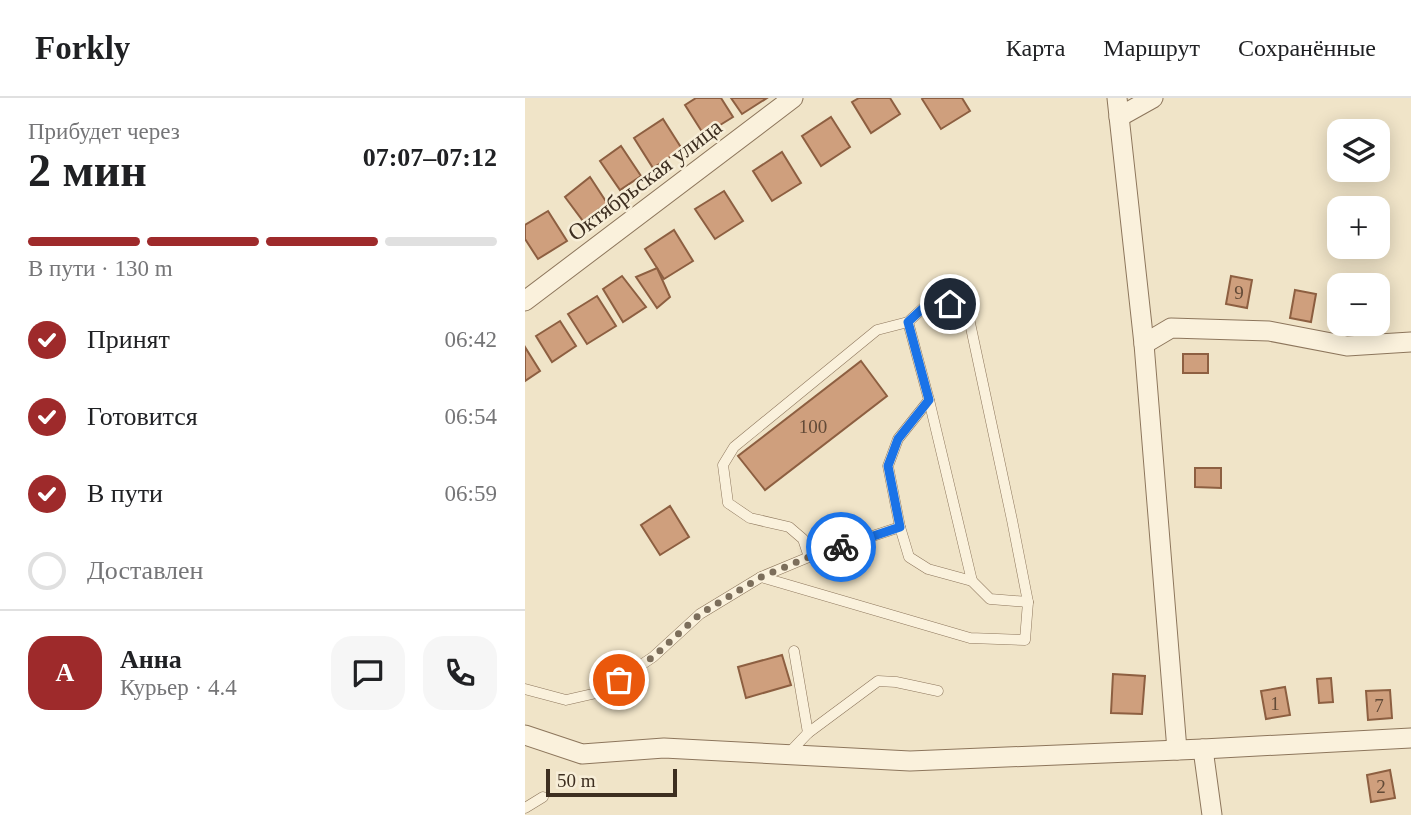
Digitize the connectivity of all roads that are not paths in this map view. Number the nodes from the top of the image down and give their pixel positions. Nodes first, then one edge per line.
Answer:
1 (793, 98) edge
2 (1153, 98) edge
3 (1118, 108) edge
4 (525, 301) edge
5 (908, 322) junction
6 (1411, 342) edge
7 (1144, 344) junction
8 (929, 400) junction
9 (900, 527) junction
10 (809, 557) junction
11 (761, 577) junction
12 (972, 580) junction
13 (1028, 602) junction
14 (794, 651) dead end
15 (525, 689) edge
16 (938, 691) dead end
17 (808, 733) junction
18 (525, 736) edge
19 (1411, 738) edge
20 (1203, 749) junction
21 (1177, 750) junction
22 (788, 754) junction
23 (543, 797) dead end
24 (525, 808) edge
25 (1212, 815) edge

1 - 4 street, Октябрьская улица
2 - 3 street
3 - 7 street
5 - 8 lane
5 - 10 lane
5 - 13 lane
6 - 7 street
7 - 21 street
8 - 9 lane
8 - 12 lane
9 - 10 lane
9 - 12 lane
10 - 11 lane
11 - 13 lane
11 - 15 lane
12 - 13 lane
14 - 17 lane
16 - 17 lane
17 - 22 lane
18 - 22 street
19 - 20 street
20 - 21 street
20 - 25 street
21 - 22 street
23 - 24 lane

